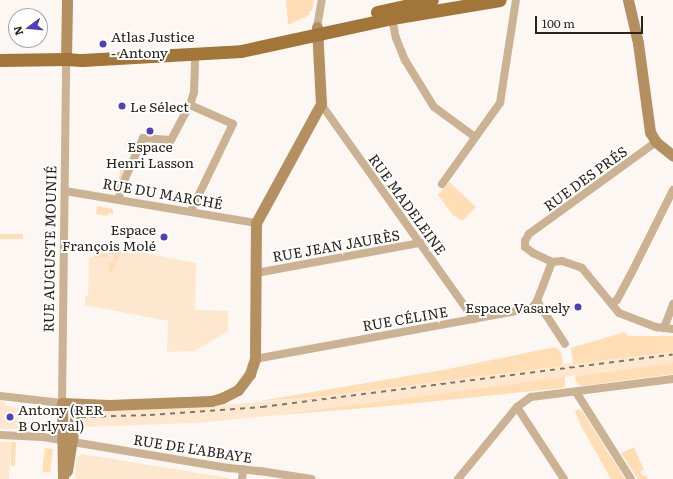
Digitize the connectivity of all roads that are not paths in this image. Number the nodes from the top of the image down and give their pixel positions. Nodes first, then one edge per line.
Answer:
1 (67, 0) edge
2 (322, 0) edge
3 (432, 0) edge
4 (499, 0) edge
5 (516, 0) edge
6 (628, 0) edge
7 (391, 13) junction
8 (317, 31) junction
9 (195, 57) dead end
10 (66, 59) junction
11 (0, 60) edge
12 (321, 104) junction
13 (190, 106) junction
14 (475, 137) junction
15 (656, 142) junction
16 (673, 156) edge
17 (442, 184) dead end
18 (673, 190) edge
19 (66, 191) junction
20 (119, 199) junction
21 (191, 211) junction
22 (256, 223) junction
23 (420, 243) junction
24 (552, 262) junction
25 (256, 273) junction
26 (537, 302) junction
27 (612, 304) junction
28 (673, 304) edge
29 (474, 319) junction
30 (664, 328) junction
31 (673, 328) edge
32 (565, 344) dead end
33 (255, 359) junction
34 (673, 379) edge
35 (576, 392) junction
36 (0, 396) edge
37 (62, 403) junction
38 (80, 404) junction
39 (517, 407) junction
40 (0, 435) edge
41 (67, 441) junction
42 (243, 469) junction
43 (560, 477) edge
44 (64, 479) edge
45 (242, 479) edge
46 (311, 479) edge
47 (458, 479) edge
48 (632, 479) edge

1 - 10 main road
2 - 8 street
3 - 7 main road
4 - 7 main road
5 - 14 street
6 - 15 main road
7 - 8 main road
7 - 14 street
8 - 10 main road
8 - 12 main road
9 - 13 street
10 - 11 main road
10 - 19 street, RUE AUGUSTE MOUNIÉ
12 - 22 main road
12 - 23 street, RUE MADELEINE
13 - 20 street
13 - 21 street
14 - 17 street
15 - 16 main road
15 - 24 street, RUE DES PRÉS
18 - 27 street
19 - 20 street, RUE DU MARCHÉ
19 - 37 street, RUE AUGUSTE MOUNIÉ
20 - 21 street, RUE DU MARCHÉ
21 - 22 street, RUE DU MARCHÉ
22 - 25 main road
23 - 25 street, RUE JEAN JAURÈS
23 - 29 street, RUE MADELEINE
24 - 26 street
24 - 27 street
25 - 33 main road
26 - 29 street, RUE CÉLINE
26 - 32 street
27 - 30 street
28 - 30 street
29 - 33 street, RUE CÉLINE
30 - 31 street
33 - 38 main road
34 - 35 street
35 - 39 street
35 - 48 street
36 - 37 street
37 - 38 main road
37 - 41 main road, RUE AUGUSTE MOUNIÉ
38 - 41 main road
39 - 43 street
39 - 47 street
40 - 41 street, RUE DE L'ABBAYE
41 - 42 street, RUE DE L'ABBAYE
41 - 44 main road
42 - 45 street
42 - 46 street, RUE DE L'ABBAYE

